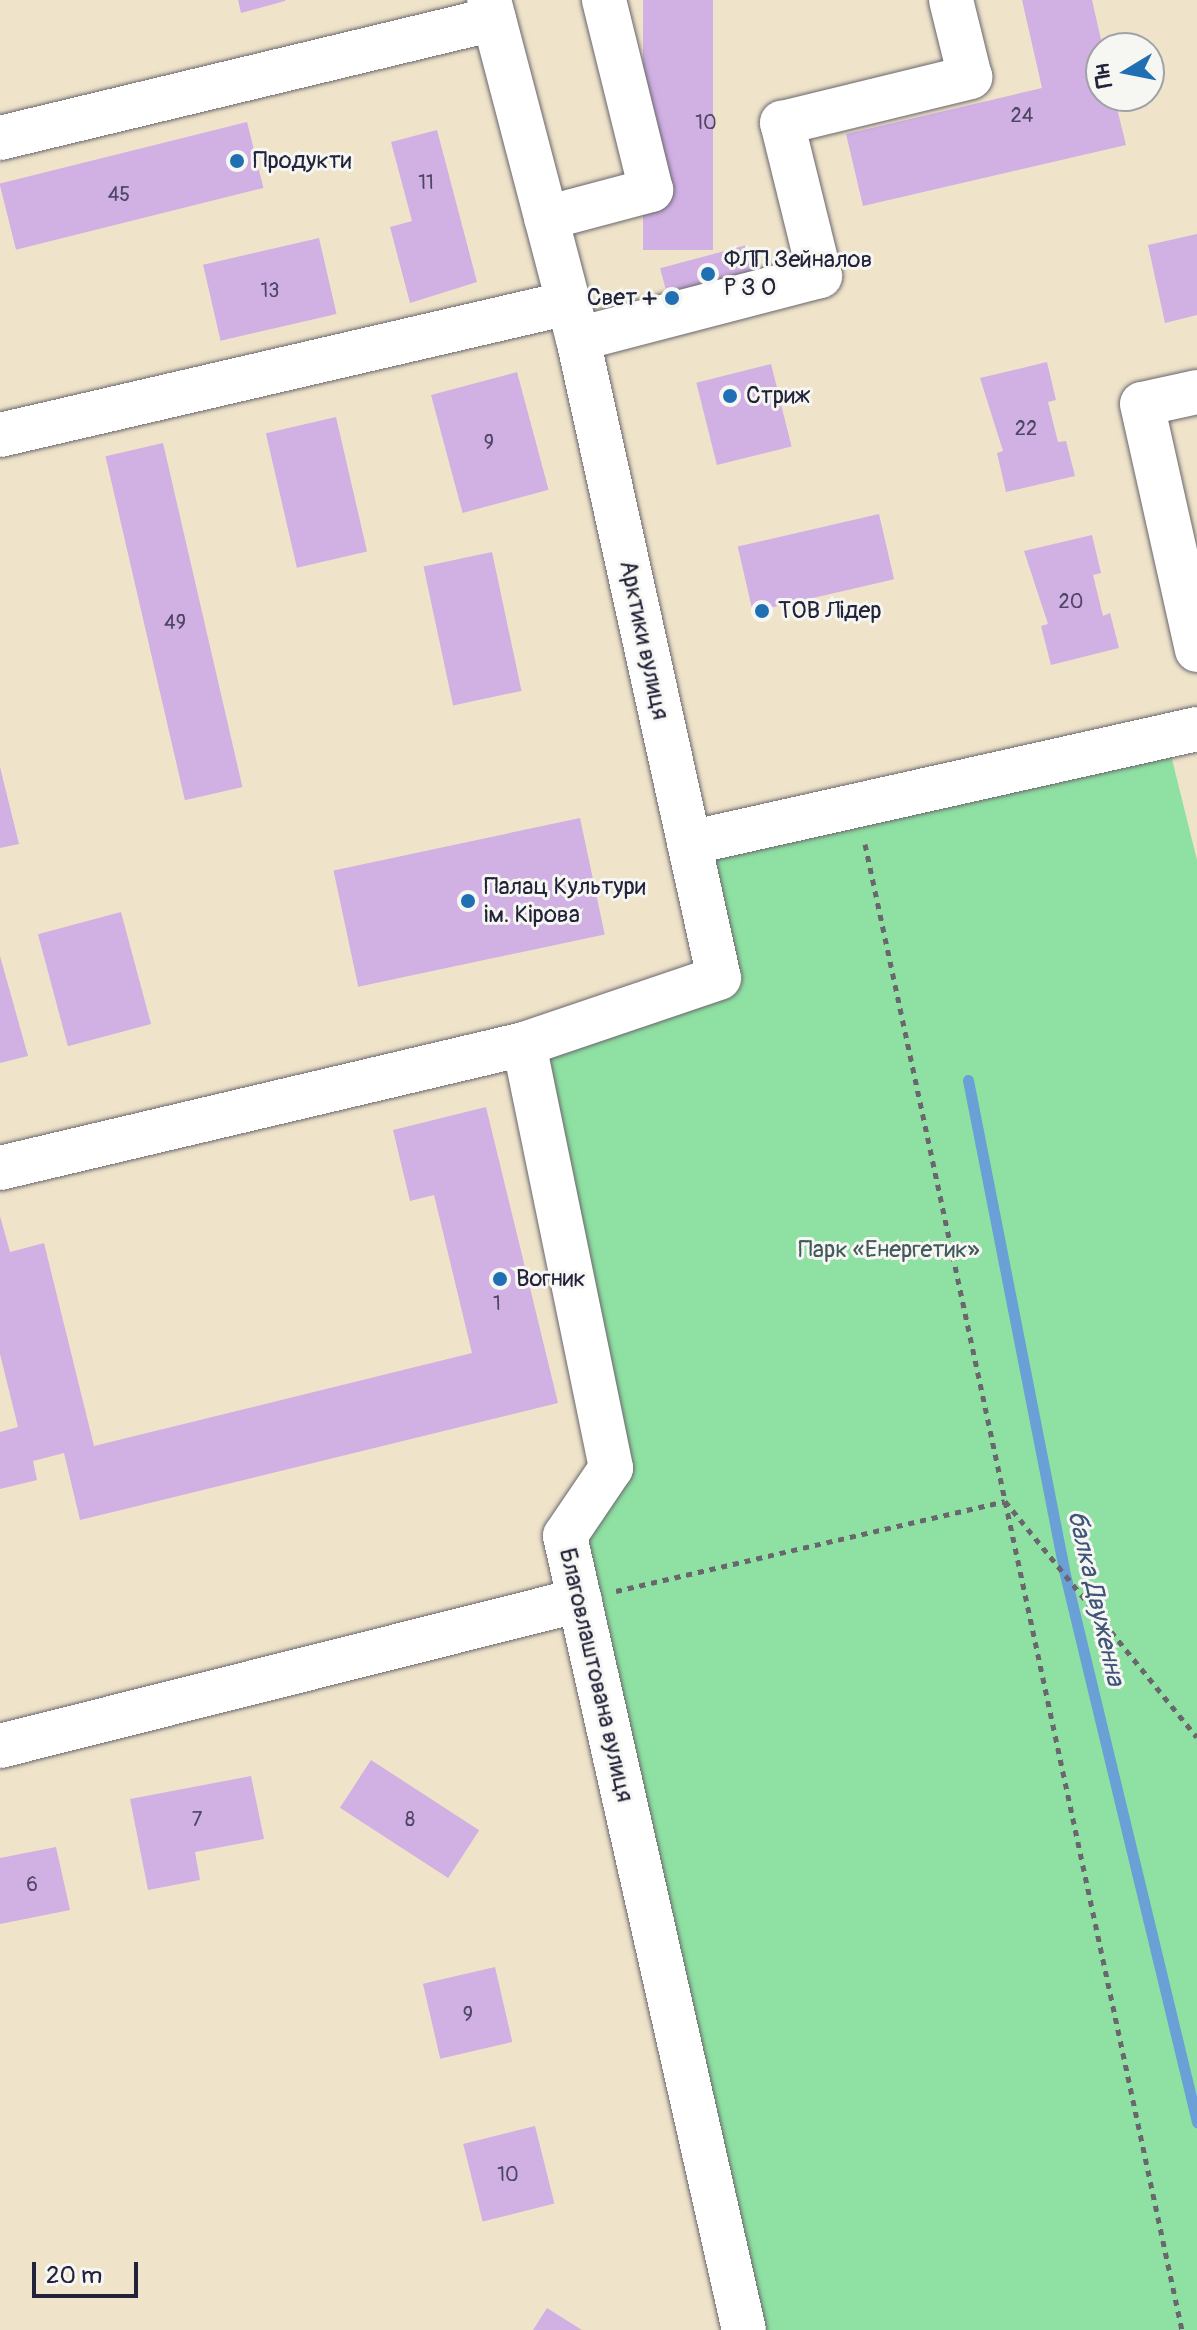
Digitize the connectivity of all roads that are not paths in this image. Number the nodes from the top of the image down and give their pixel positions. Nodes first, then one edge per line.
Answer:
1 (604, 0) edge
2 (951, 0) edge
3 (491, 9) edge
4 (0, 138) edge
5 (546, 218) junction
6 (573, 321) junction
7 (1197, 392) edge
8 (0, 435) edge
9 (1197, 650) edge
10 (1197, 729) edge
11 (689, 843) junction
12 (524, 1044) junction
13 (0, 1168) edge
14 (580, 1600) junction
15 (0, 1746) edge
16 (744, 2330) edge

1 - 5 street
2 - 6 street
3 - 4 street
3 - 5 street, Арктики вулиця
5 - 6 street, Арктики вулиця
6 - 8 street
6 - 11 street, Арктики вулиця
7 - 9 street
10 - 11 street
11 - 12 street, Арктики вулиця
12 - 13 street
12 - 14 street, Благовлаштована вулиця
14 - 15 street
14 - 16 street, Благовлаштована вулиця

